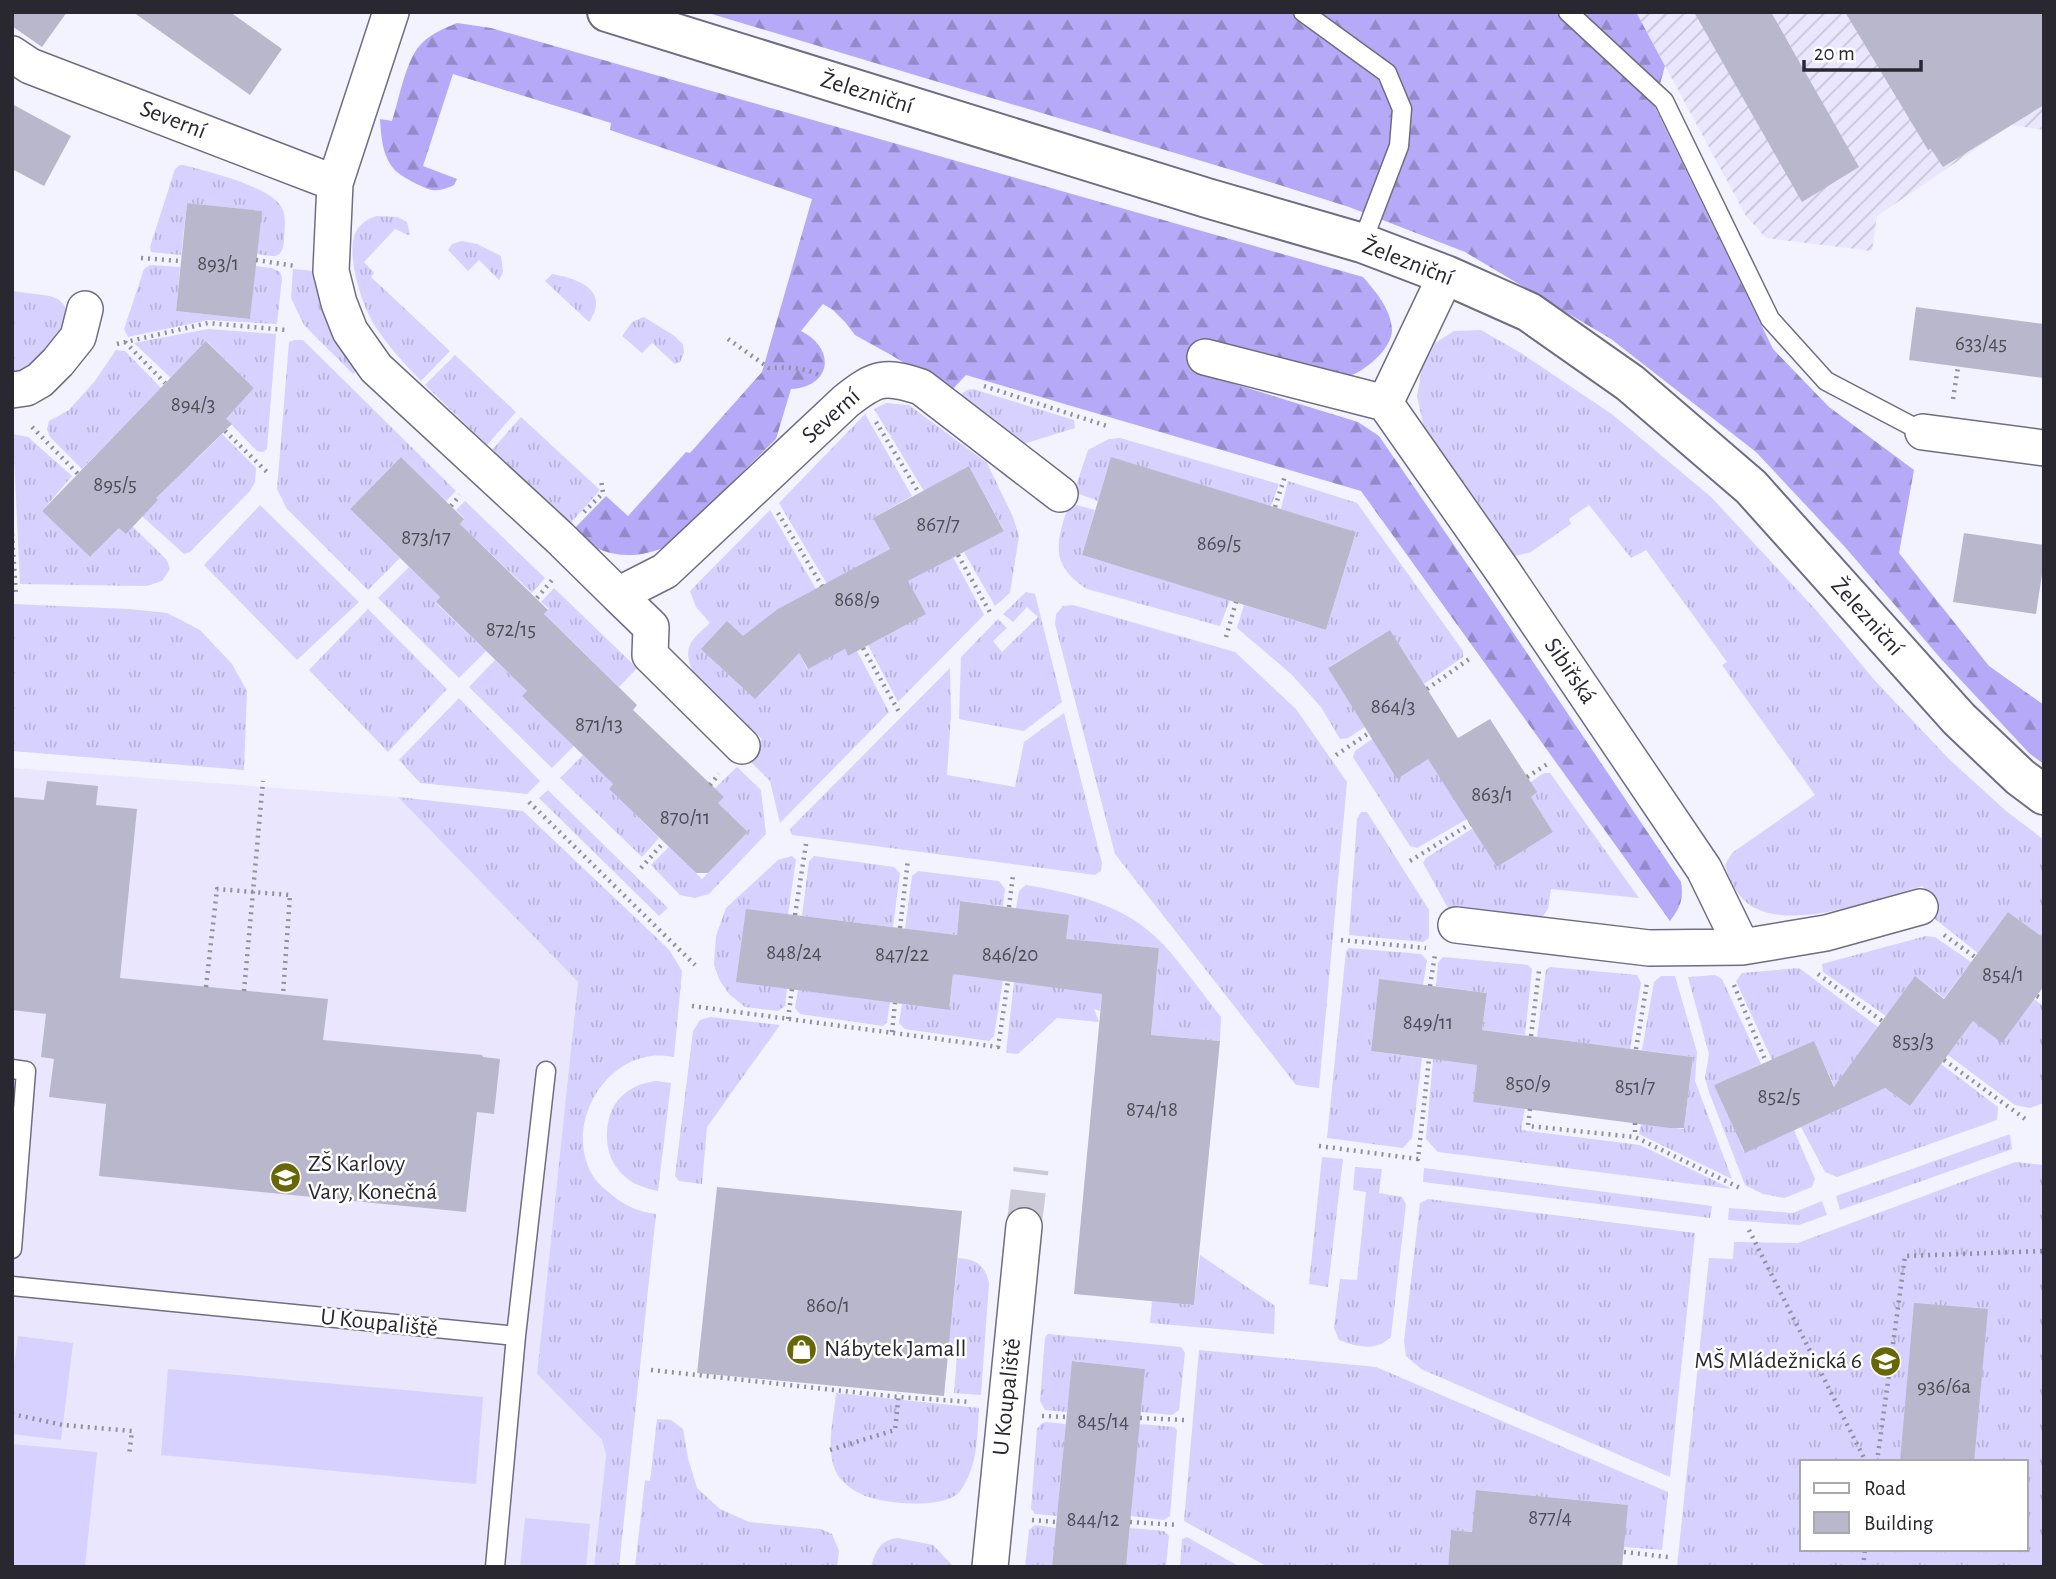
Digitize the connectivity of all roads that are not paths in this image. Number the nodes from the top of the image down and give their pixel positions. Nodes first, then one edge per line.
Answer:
1 (391, 12) edge
2 (607, 12) edge
3 (1303, 12) edge
4 (1568, 12) edge
5 (12, 54) edge
6 (335, 183) junction
7 (1362, 243) junction
8 (1446, 275) junction
9 (85, 309) dead end
10 (1205, 358) dead end
11 (12, 390) edge
12 (1385, 403) junction
13 (1923, 432) joint
14 (2044, 448) edge
15 (1060, 494) dead end
16 (618, 595) junction
17 (742, 746) dead end
18 (2044, 795) edge
19 (1920, 907) dead end
20 (1456, 925) dead end
21 (1742, 947) junction
22 (12, 1069) edge
23 (546, 1071) dead end
24 (1024, 1226) tunnel mouth
25 (12, 1249) edge
26 (12, 1286) edge
27 (516, 1336) junction
28 (495, 1567) edge
29 (990, 1567) edge

1 - 6 street
2 - 7 street, Železniční
3 - 7 lane
4 - 13 lane
5 - 6 street, Severní
6 - 16 street
7 - 8 street, Železniční
8 - 12 street
8 - 18 street, Železniční
9 - 11 street
10 - 12 street
12 - 21 street, Sibiřská
13 - 14 street
15 - 16 street, Severní
16 - 17 street
19 - 21 street
20 - 21 street
22 - 25 lane
23 - 27 lane
24 - 29 street, U Koupaliště
26 - 27 lane, U Koupaliště
27 - 28 lane

